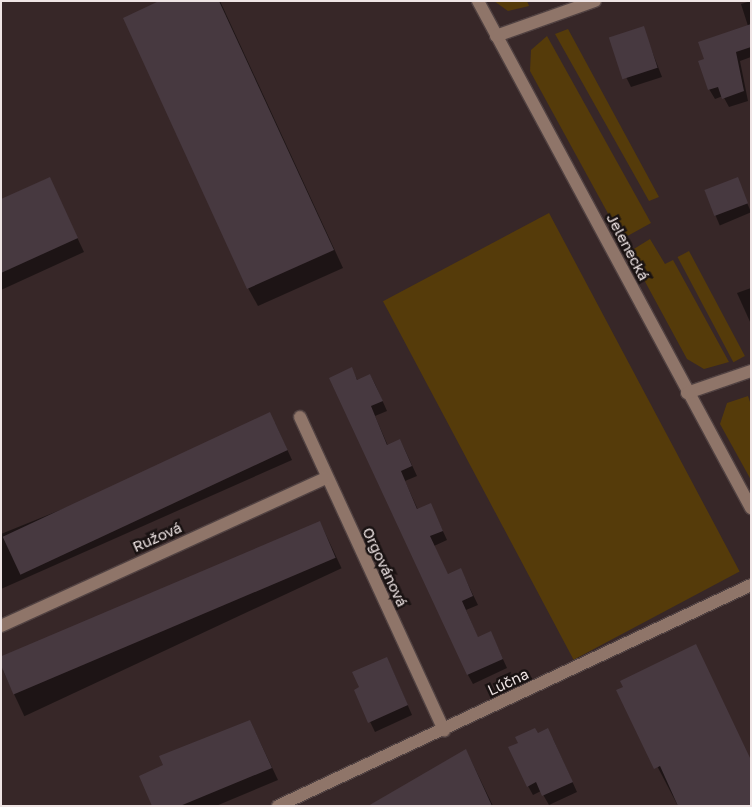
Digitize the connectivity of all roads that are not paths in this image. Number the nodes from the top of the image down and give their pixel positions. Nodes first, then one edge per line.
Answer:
1 (478, 1) edge
2 (595, 1) edge
3 (496, 36) junction
4 (751, 371) edge
5 (687, 393) junction
6 (300, 418) dead end
7 (326, 478) junction
8 (751, 508) edge
9 (751, 585) edge
10 (1, 626) edge
11 (444, 730) junction
12 (278, 806) edge

1 - 3 street, Jelenecká
2 - 3 street
3 - 5 street, Jelenecká
4 - 5 street
5 - 8 street, Jelenecká
6 - 7 street, Orgovánová
7 - 10 street, Ružová
7 - 11 street, Orgovánová
9 - 11 street, Lúčna
11 - 12 street, Lúčna

